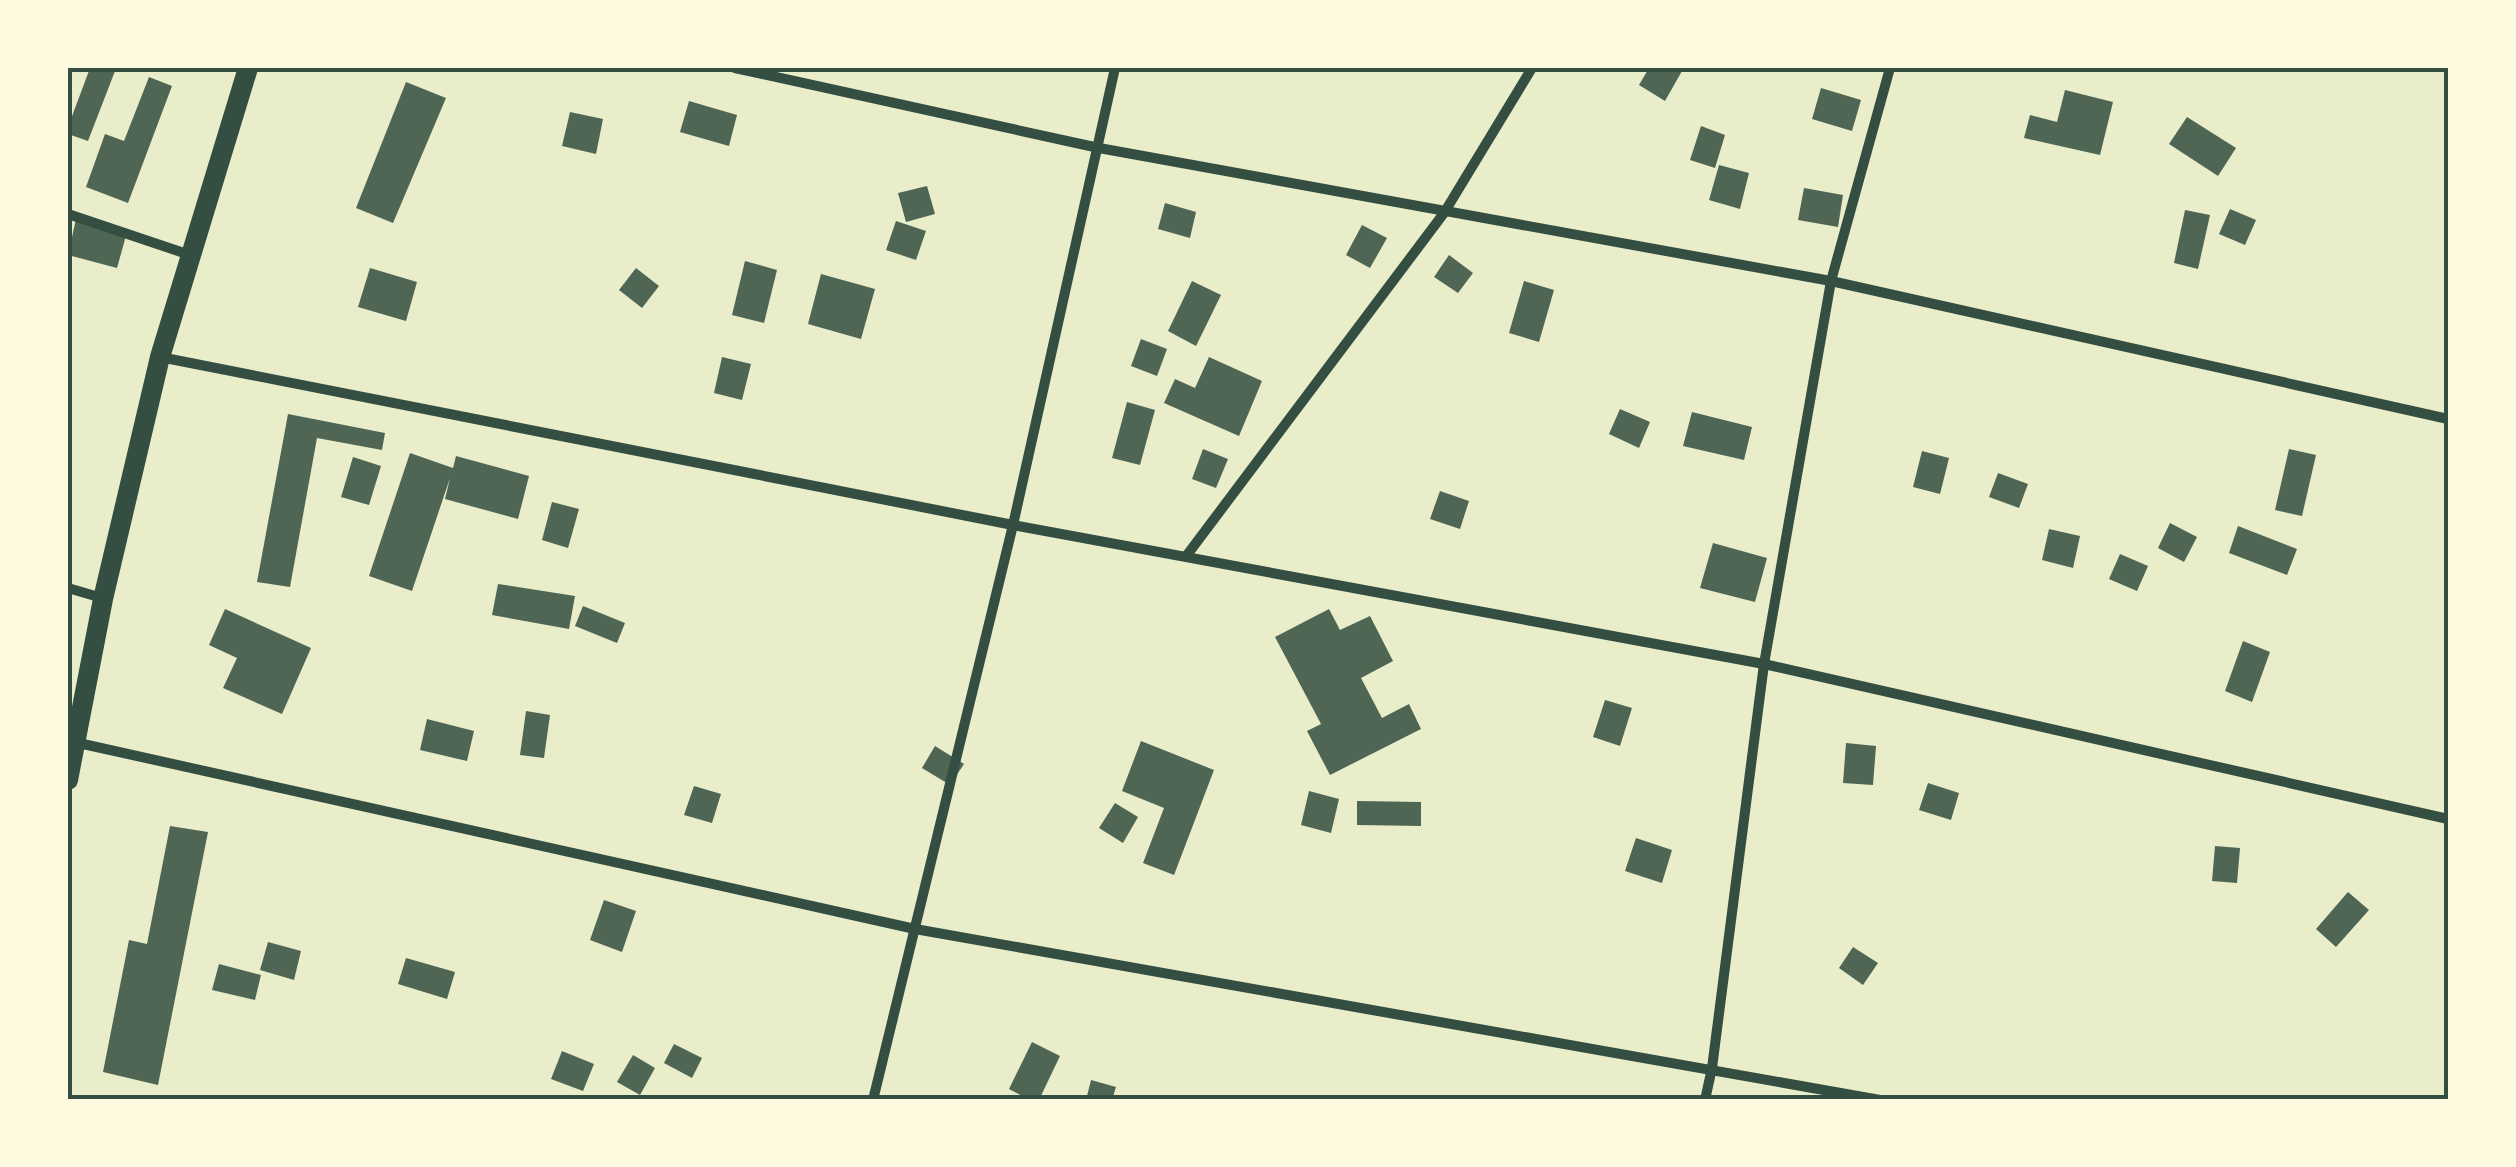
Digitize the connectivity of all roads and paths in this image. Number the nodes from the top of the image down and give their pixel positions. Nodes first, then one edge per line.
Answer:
1 (248, 68) edge
2 (735, 68) edge
3 (1116, 68) edge
4 (1532, 68) edge
5 (1890, 68) edge
6 (1099, 148) junction
7 (1444, 213) junction
8 (68, 214) edge
9 (190, 255) junction
10 (1831, 280) junction
11 (160, 358) junction
12 (2448, 419) edge
13 (1013, 524) junction
14 (1187, 555) junction
15 (68, 588) edge
16 (103, 598) junction
17 (1764, 664) junction
18 (74, 742) junction
19 (68, 780) edge
20 (2448, 819) edge
21 (915, 930) junction
22 (1712, 1068) junction
23 (874, 1100) edge
24 (1705, 1100) edge
25 (1880, 1100) edge

1 - 9 main road
2 - 6 street
3 - 6 street
4 - 7 street
5 - 10 street
6 - 7 street
6 - 13 street
7 - 10 street
7 - 14 street
8 - 9 street
9 - 11 main road
10 - 12 street
10 - 17 street
11 - 13 street
11 - 16 main road
13 - 14 street
13 - 21 street
14 - 17 street
15 - 16 street
16 - 18 main road
17 - 20 street
17 - 22 street
18 - 19 main road
18 - 21 street
21 - 22 street
21 - 23 street
22 - 24 street
22 - 25 street

